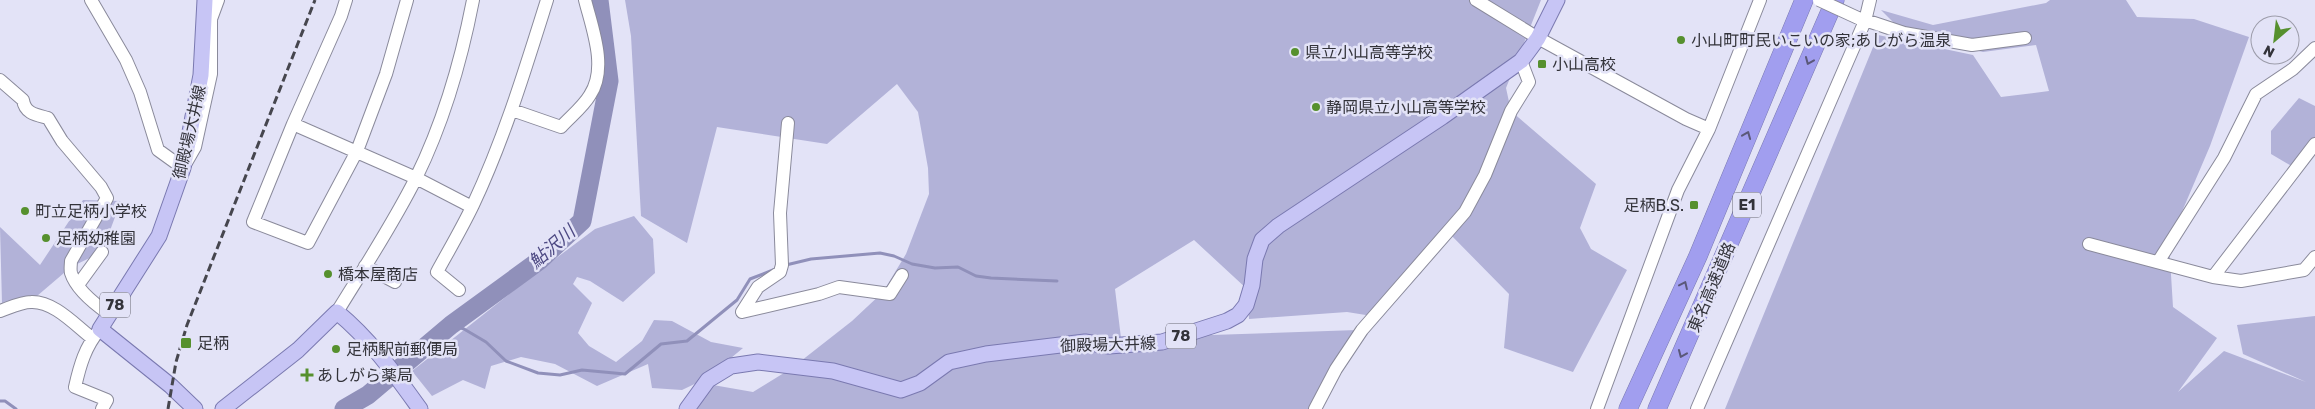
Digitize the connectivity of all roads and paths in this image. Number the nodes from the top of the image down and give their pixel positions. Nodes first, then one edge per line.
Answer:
1 (91, 0) edge
2 (205, 0) edge
3 (218, 0) edge
4 (346, 0) edge
5 (407, 0) edge
6 (472, 0) edge
7 (547, 0) edge
8 (585, 0) edge
9 (1476, 0) edge
10 (1558, 0) edge
11 (1760, 0) edge
12 (1804, 0) edge
13 (1819, 0) edge
14 (1836, 0) edge
15 (1870, 0) edge
16 (1862, 19) junction
17 (1538, 38) junction
18 (2025, 38) dead end
19 (2315, 48) edge
20 (1521, 61) junction
21 (0, 80) edge
22 (512, 110) junction
23 (788, 123) dead end
24 (293, 124) junction
25 (1709, 129) junction
26 (2315, 144) edge
27 (357, 151) junction
28 (183, 168) junction
29 (416, 178) junction
30 (472, 207) junction
31 (2089, 244) dead end
32 (102, 252) dead end
33 (2315, 257) edge
34 (2158, 262) junction
35 (365, 266) junction
36 (902, 275) dead end
37 (2213, 277) junction
38 (395, 282) dead end
39 (78, 285) junction
40 (459, 290) dead end
41 (0, 311) edge
42 (337, 312) junction
43 (109, 314) junction
44 (96, 333) junction
45 (102, 409) edge
46 (195, 409) edge
47 (223, 409) edge
48 (420, 409) edge
49 (688, 409) edge
50 (1315, 409) edge
51 (1597, 409) edge
52 (1628, 409) edge
53 (1657, 409) edge
54 (1697, 409) edge

1 - 28 street
2 - 28 main road, 御殿場大井線 / 78
3 - 28 street
4 - 24 street
5 - 27 street
6 - 29 street
7 - 22 street
8 - 22 street
9 - 17 street
10 - 17 main road, 御殿場大井線 / 78
11 - 25 street
52 -> 12 highway, 東名高速道路 / E1
13 - 16 street, bridge
14 -> 53 highway, 東名高速道路 / E1
15 - 16 street
16 - 18 street
16 - 54 street
17 - 20 main road, 御殿場大井線 / 78
17 - 25 street
19 - 34 street
20 - 49 main road, 御殿場大井線 / 78
20 - 50 street
21 - 39 street
22 - 30 street
23 - 36 street
24 - 27 street
24 - 27 street
25 - 51 street
26 - 37 street
27 - 29 street
28 - 43 main road, 御殿場大井線 / 78
29 - 30 street
29 - 35 street
30 - 40 street
31 - 34 street
32 - 39 street
33 - 37 street
34 - 37 street
35 - 38 street
35 - 42 street
39 - 43 street
41 - 44 street
42 - 47 main road
42 - 48 main road
43 - 44 main road, 御殿場大井線 / 78
44 - 45 street
44 - 46 main road, 78

